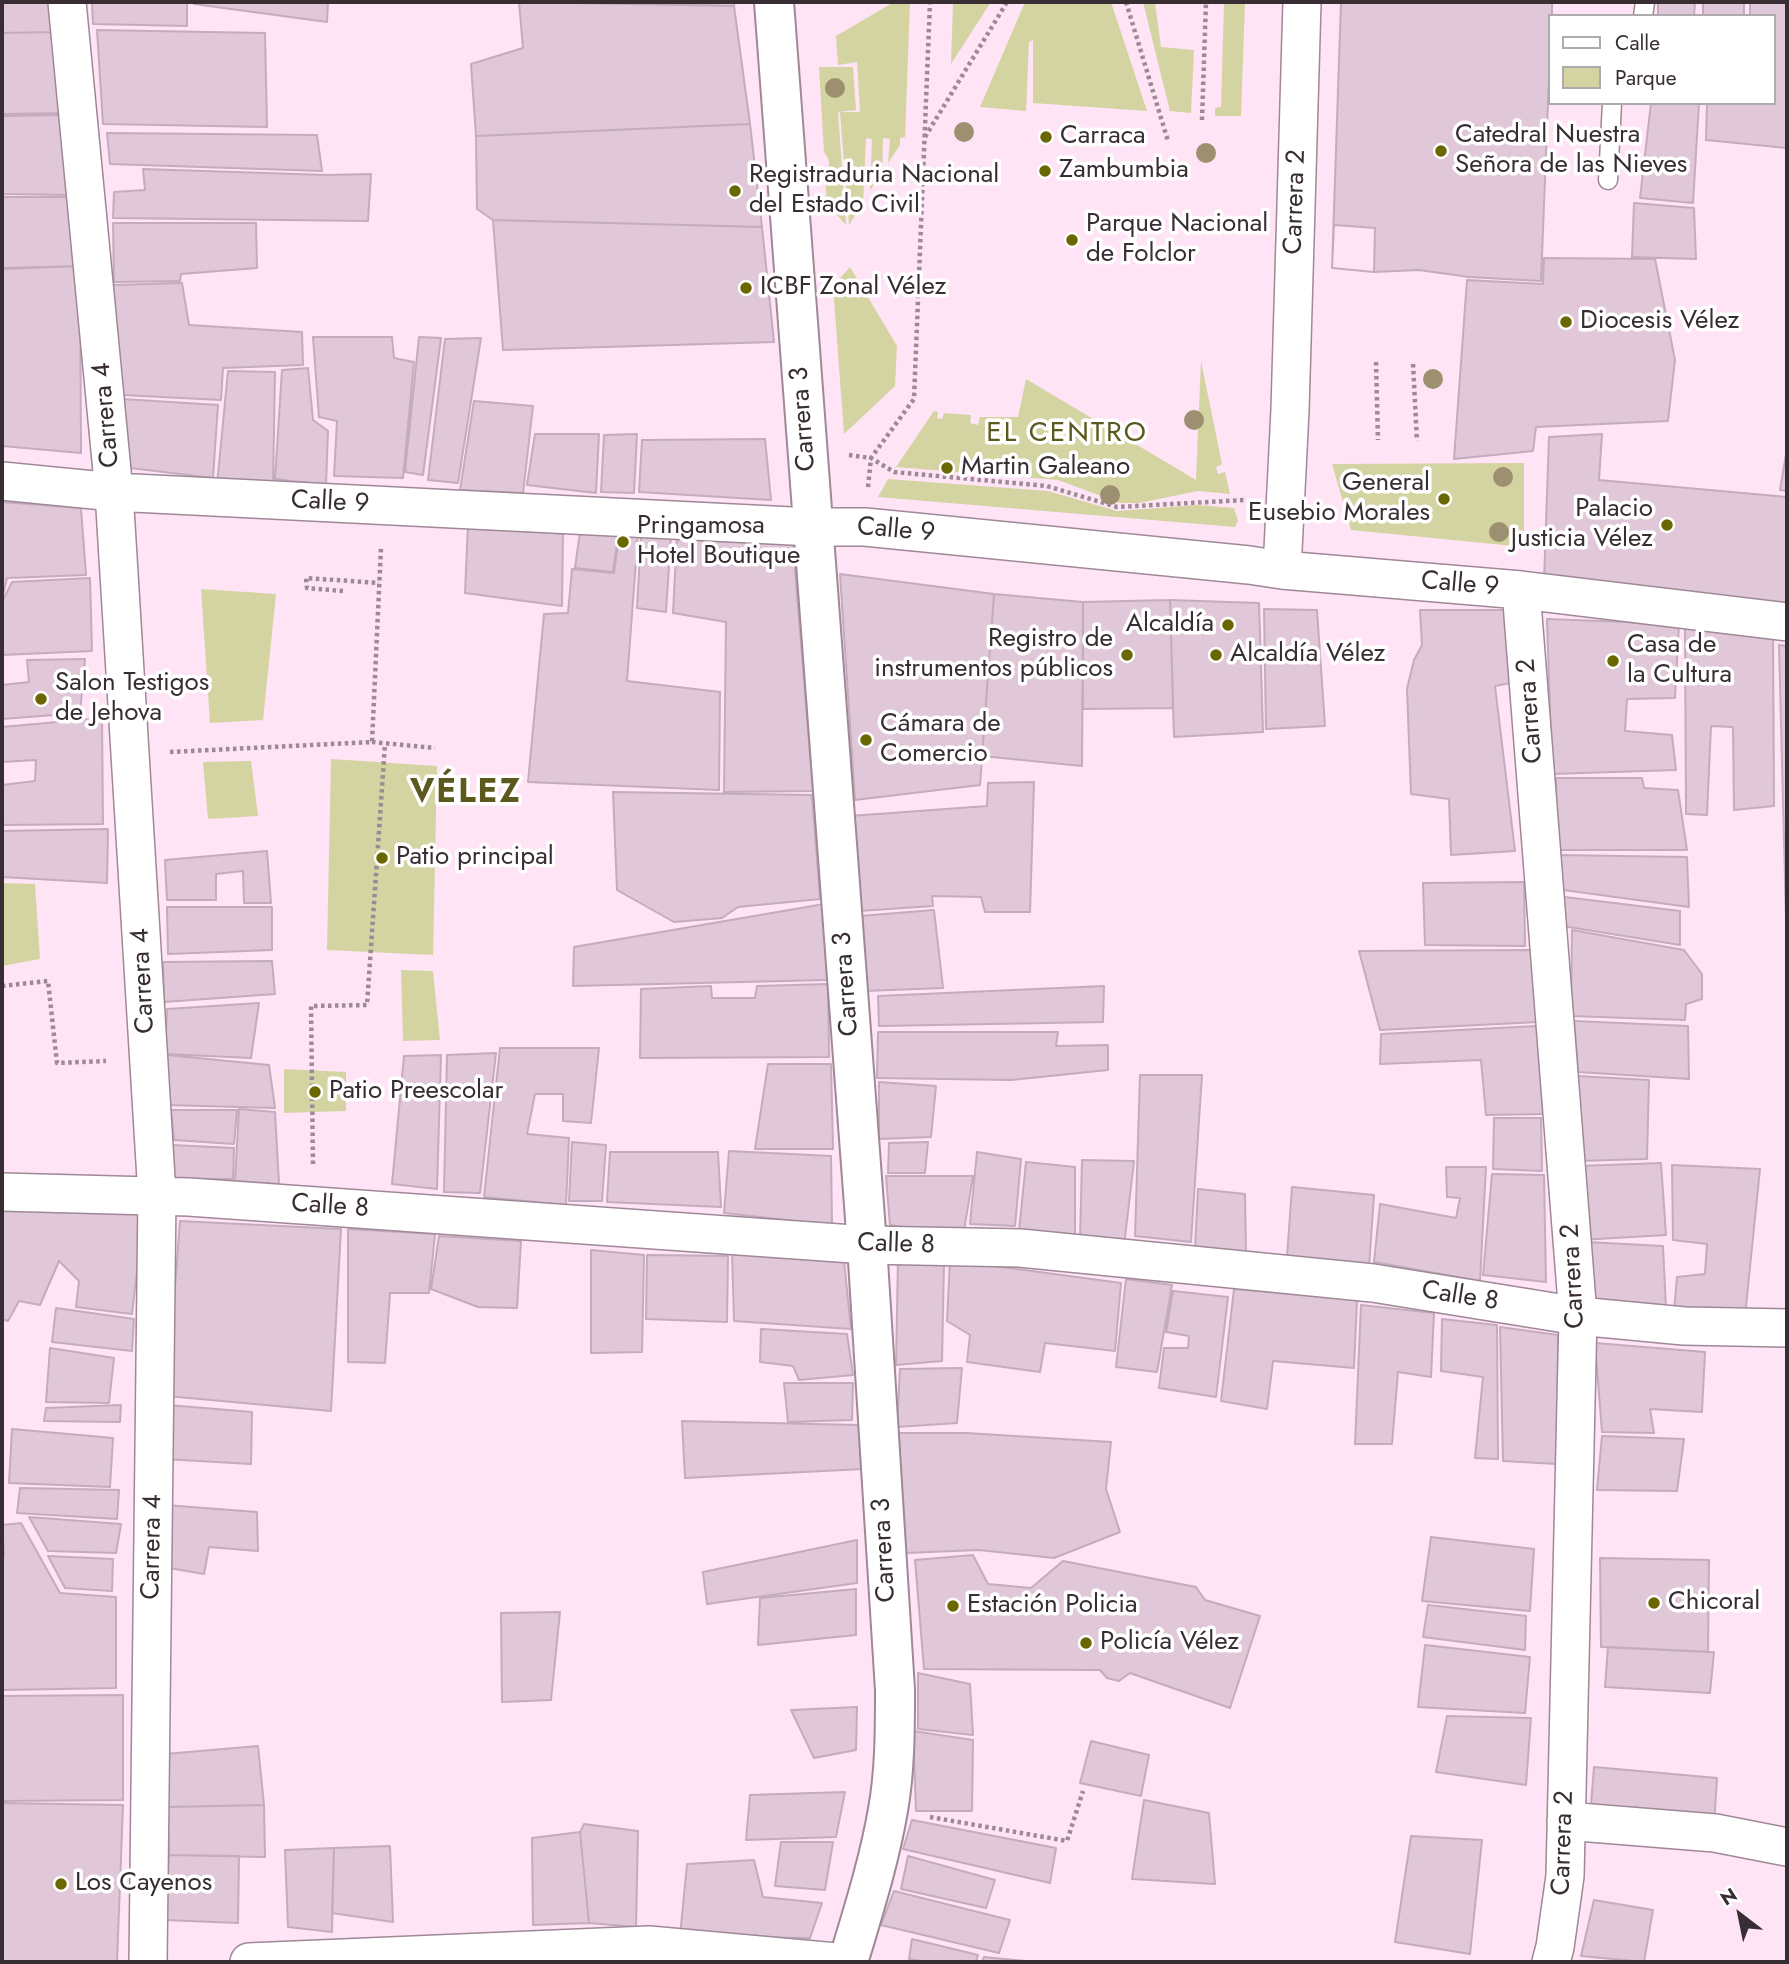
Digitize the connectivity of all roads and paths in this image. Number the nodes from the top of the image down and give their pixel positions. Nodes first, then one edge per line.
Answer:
1 (68, 2) edge
2 (774, 2) edge
3 (930, 2) edge
4 (1007, 2) edge
5 (1126, 2) edge
6 (1206, 2) edge
7 (1302, 2) edge
8 (1612, 105) edge
9 (1202, 120) dead end
10 (924, 138) junction
11 (1168, 141) dead end
12 (1608, 180) dead end
13 (1376, 362) dead end
14 (1413, 364) dead end
15 (1378, 440) dead end
16 (1417, 441) dead end
17 (844, 455) dead end
18 (871, 458) junction
19 (2, 481) edge
20 (114, 492) junction
21 (866, 499) dead end
22 (1285, 502) junction
23 (812, 527) junction
24 (381, 534) dead end
25 (1282, 570) junction
26 (379, 583) junction
27 (1521, 590) junction
28 (343, 592) dead end
29 (1787, 622) edge
30 (372, 742) junction
31 (385, 744) junction
32 (435, 748) dead end
33 (164, 752) dead end
34 (2, 986) edge
35 (104, 1049) dead end
36 (313, 1170) dead end
37 (2, 1192) edge
38 (157, 1195) junction
39 (867, 1245) junction
40 (1578, 1316) junction
41 (1787, 1328) edge
42 (1083, 1791) dead end
43 (888, 1808) junction
44 (1566, 1822) junction
45 (1787, 1847) edge
46 (148, 1962) edge
47 (249, 1962) edge
48 (836, 1962) edge
49 (848, 1962) edge
50 (1551, 1962) edge

1 - 20 street, Carrera 4
2 - 23 street, Carrera 3
3 - 10 path
4 - 10 path
5 - 11 path
6 - 9 path
7 - 22 street, Carrera 2
8 - 12 lane
10 - 18 path
13 - 15 path
14 - 16 path
17 - 18 path
18 - 21 path
18 - 22 path
19 - 20 street, Calle 9
20 - 23 street, Calle 9
20 - 38 street, Carrera 4
22 - 25 street, Carrera 2
23 - 25 street, Calle 9
23 - 39 street, Carrera 3
24 - 26 path
25 - 27 street, Calle 9
26 - 28 path
26 - 30 path
27 - 29 street, Calle 9
27 - 40 street, Carrera 2
30 - 31 path
30 - 33 path
31 - 32 path
31 - 36 path
34 - 35 path
37 - 38 street, Calle 8
38 - 39 street, Calle 8
38 - 46 street, Carrera 4
39 - 40 street, Calle 8
39 - 43 street, Carrera 3
40 - 41 street, Calle 8
40 - 44 street, Carrera 2
42 - 43 path
43 - 49 street, Carrera 3
44 - 45 street
44 - 50 street, Carrera 2
47 - 48 street

